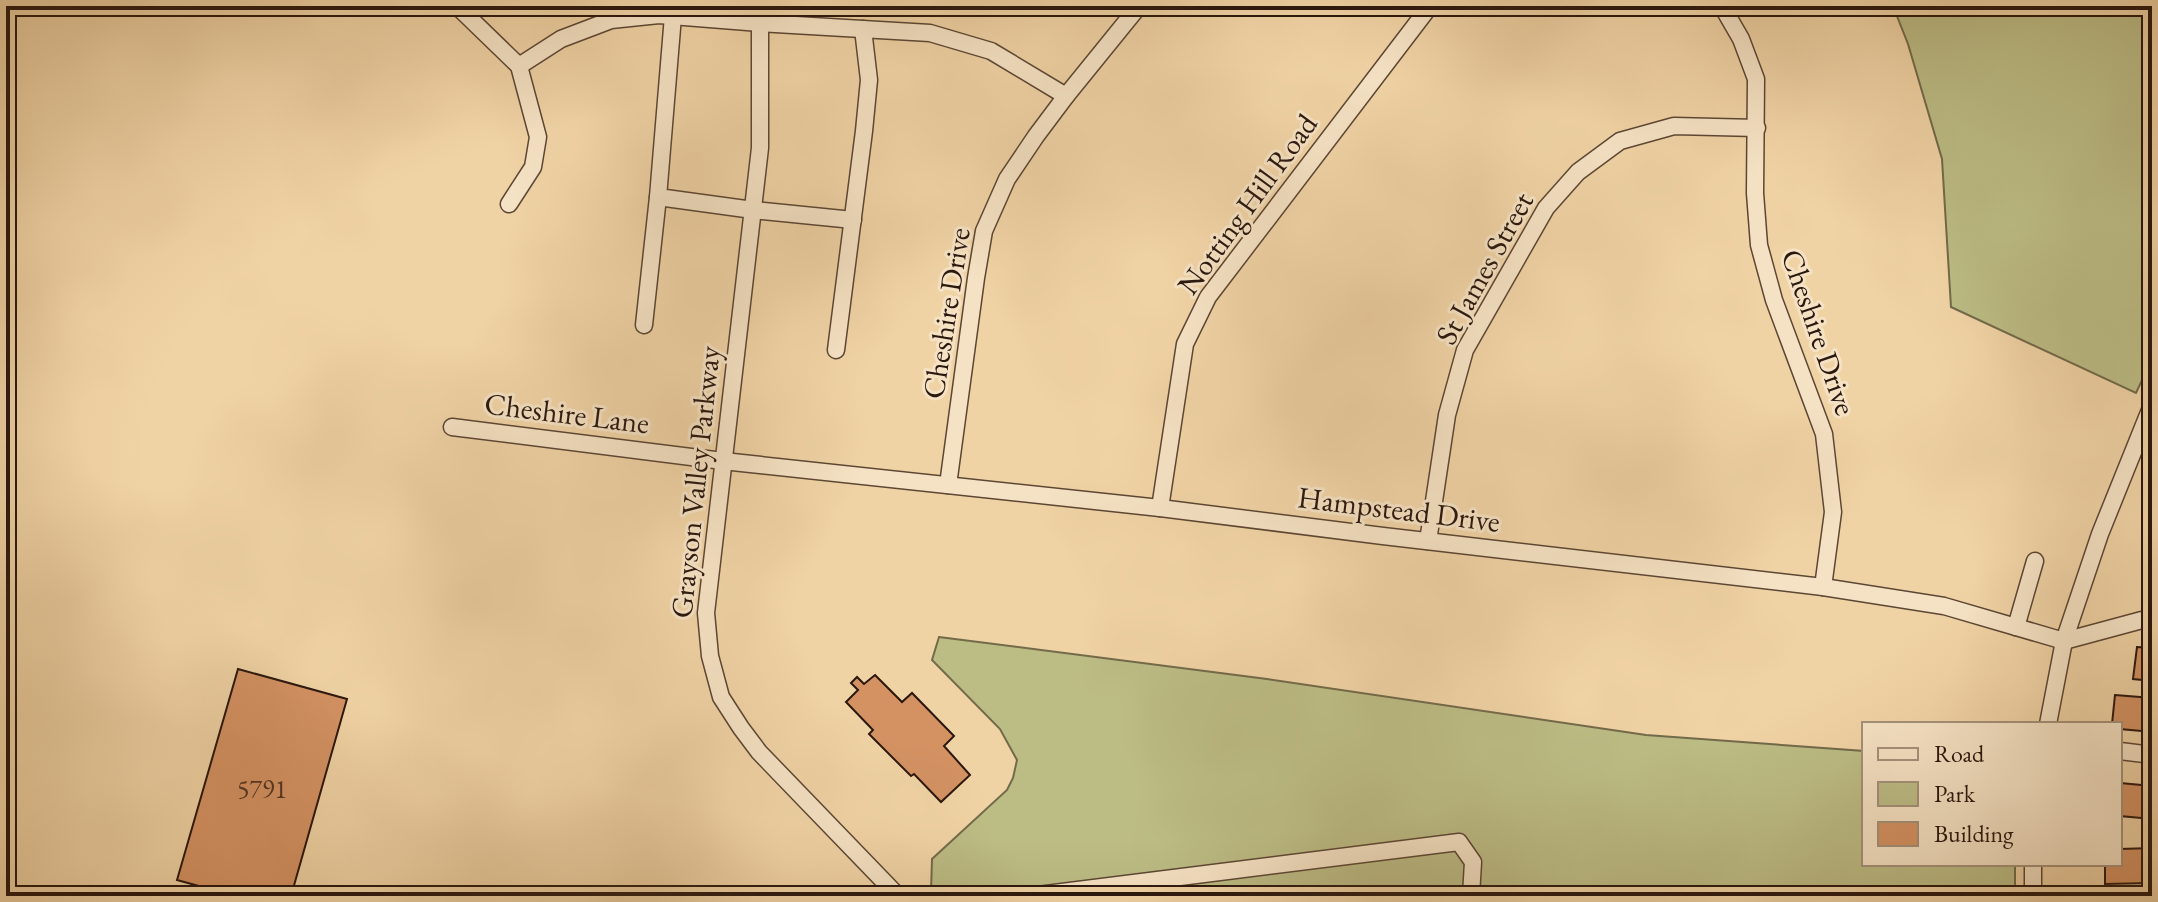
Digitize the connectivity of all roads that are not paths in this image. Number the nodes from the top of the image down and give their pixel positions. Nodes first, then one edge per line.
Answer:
1 (457, 6) edge
2 (1139, 6) edge
3 (1430, 6) edge
4 (1722, 6) edge
5 (760, 15) edge
6 (673, 16) junction
7 (863, 29) junction
8 (519, 66) junction
9 (1066, 96) junction
10 (1757, 128) junction
11 (658, 197) junction
12 (509, 204) dead end
13 (753, 210) junction
14 (853, 220) junction
15 (644, 325) dead end
16 (836, 350) dead end
17 (2151, 411) edge
18 (452, 427) dead end
19 (723, 461) junction
20 (948, 485) junction
21 (1160, 508) junction
22 (1428, 541) junction
23 (2035, 561) dead end
24 (1823, 587) junction
25 (2152, 621) edge
26 (2016, 627) junction
27 (2064, 641) junction
28 (2048, 722) edge
29 (2122, 751) edge
30 (2152, 755) edge
31 (2033, 866) edge
32 (898, 896) edge
33 (1030, 896) edge
34 (1471, 896) edge
35 (2033, 896) edge

1 - 8 street
2 - 9 street, Cheshire Drive
3 - 21 street, Notting Hill Road
4 - 10 street, Cheshire Drive
5 - 6 street
5 - 7 street
5 - 13 street, Grayson Valley Parkway
6 - 8 street
6 - 11 street
7 - 9 street
7 - 14 street
8 - 12 street
9 - 20 street, Cheshire Drive
10 - 22 street, St James Street
10 - 24 street, Cheshire Drive
11 - 13 street
11 - 15 street
13 - 14 street
13 - 19 street, Grayson Valley Parkway
14 - 16 street
17 - 27 street
18 - 19 street, Cheshire Lane
19 - 20 street, Hampstead Drive
19 - 32 street, Grayson Valley Parkway
20 - 21 street, Hampstead Drive
21 - 22 street, Hampstead Drive
22 - 24 street, Hampstead Drive
23 - 26 street
24 - 26 street, Hampstead Drive
25 - 27 street
26 - 27 street, Hampstead Drive
27 - 28 street
29 - 30 street
31 - 35 street
33 - 34 street

